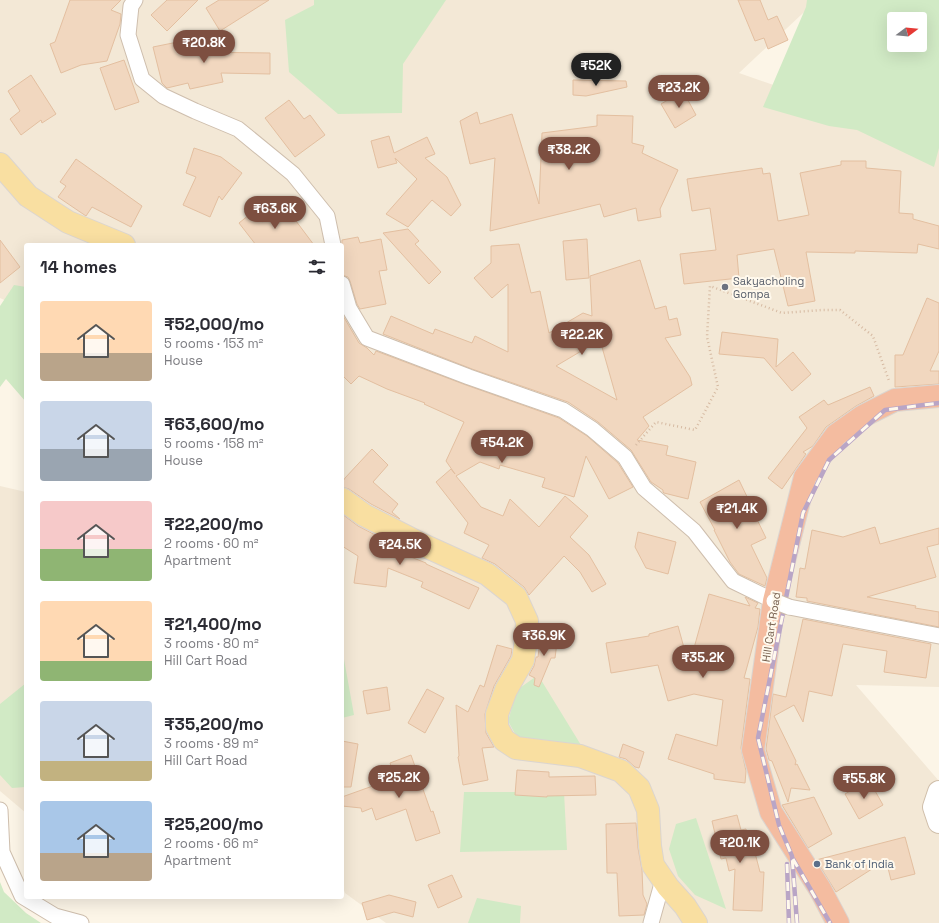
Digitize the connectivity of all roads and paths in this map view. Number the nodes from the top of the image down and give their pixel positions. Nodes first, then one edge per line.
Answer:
1 (135, 0) edge
2 (0, 164) edge
3 (119, 243) edge
4 (333, 243) edge
5 (344, 291) edge
6 (939, 396) edge
7 (895, 400) junction
8 (624, 457) junction
9 (344, 500) edge
10 (781, 604) junction
11 (939, 636) edge
12 (939, 792) edge
13 (0, 810) edge
14 (939, 822) edge
15 (663, 880) junction
16 (24, 897) edge
17 (27, 899) edge
18 (80, 923) edge
19 (651, 923) edge
20 (696, 923) edge
21 (838, 923) edge

1 - 4 street
2 - 3 main road
5 - 8 street
6 - 7 highway, Hill Cart Road
7 - 8 path
7 - 10 highway, Hill Cart Road
8 - 10 street
9 - 15 main road
10 - 11 street
10 - 21 highway, Hill Cart Road
12 - 14 main road
13 - 16 street
15 - 19 street
15 - 20 main road
17 - 18 street

